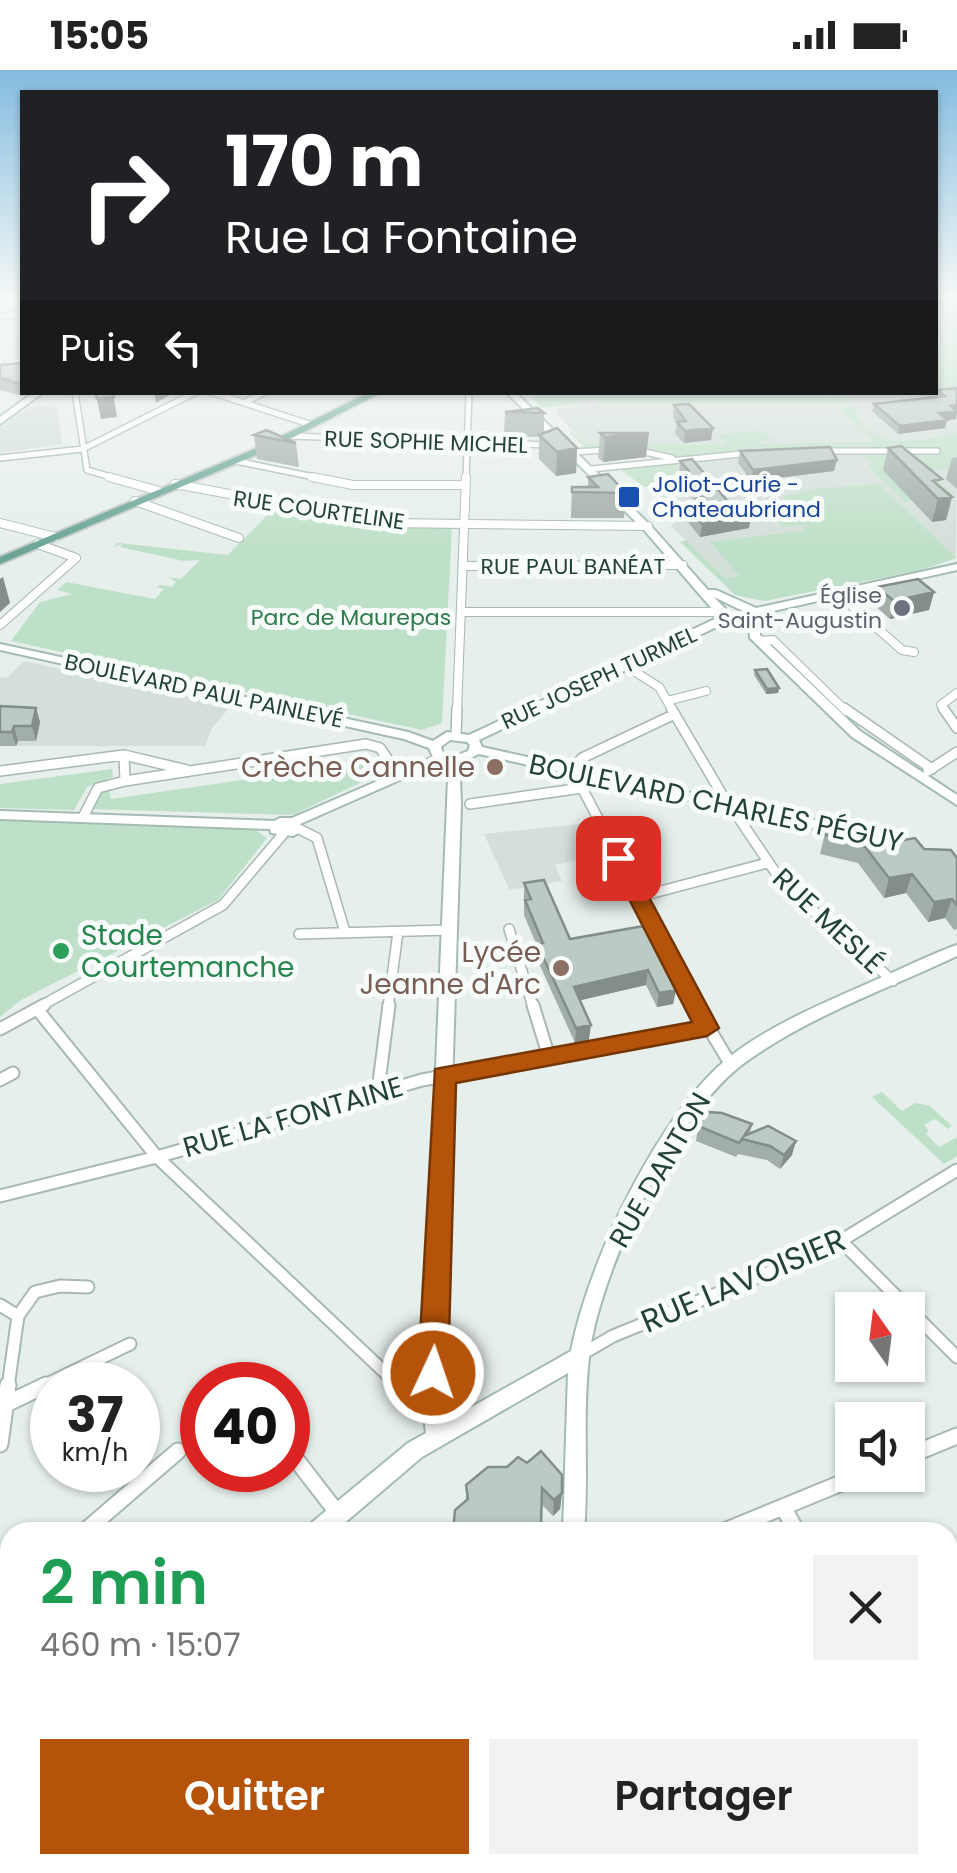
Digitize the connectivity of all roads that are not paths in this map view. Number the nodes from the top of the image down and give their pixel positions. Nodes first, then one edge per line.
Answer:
1 (36, 395) edge
2 (75, 395) edge
3 (190, 395) edge
4 (223, 395) edge
5 (260, 395) edge
6 (372, 395) edge
7 (468, 395) edge
8 (513, 395) edge
9 (248, 401) junction
10 (0, 421) edge
11 (312, 425) junction
12 (290, 436) junction
13 (467, 441) junction
14 (562, 444) junction
15 (83, 449) junction
16 (807, 451) edge
17 (937, 451) dead end
18 (570, 452) junction
19 (762, 452) edge
20 (0, 458) edge
21 (673, 459) junction
22 (236, 460) junction
23 (591, 469) junction
24 (175, 484) junction
25 (465, 485) junction
26 (159, 491) junction
27 (135, 501) junction
28 (0, 524) edge
29 (464, 524) junction
30 (648, 526) junction
31 (54, 536) junction
32 (239, 538) dead end
33 (38, 544) junction
34 (0, 561) edge
35 (682, 565) junction
36 (463, 566) junction
37 (957, 568) edge
38 (705, 587) junction
39 (837, 592) junction
40 (462, 612) junction
41 (738, 614) junction
42 (0, 625) edge
43 (756, 638) junction
44 (0, 647) edge
45 (914, 652) dead end
46 (626, 666) junction
47 (706, 691) dead end
48 (957, 693) edge
49 (667, 701) junction
50 (675, 714) junction
51 (957, 728) edge
52 (456, 735) junction
53 (470, 749) junction
54 (957, 752) edge
55 (124, 755) junction
56 (442, 755) junction
57 (932, 769) junction
58 (0, 771) edge
59 (193, 771) junction
60 (398, 774) junction
61 (918, 776) junction
62 (579, 778) junction
63 (125, 780) junction
64 (957, 801) edge
65 (470, 804) dead end
66 (720, 804) junction
67 (742, 809) junction
68 (0, 814) edge
69 (83, 817) junction
70 (288, 827) junction
71 (937, 852) edge
72 (767, 863) junction
73 (638, 897) junction
74 (509, 929) dead end
75 (448, 930) junction
76 (345, 932) junction
77 (398, 932) junction
78 (299, 934) dead end
79 (957, 950) edge
80 (892, 981) junction
81 (37, 1009) junction
82 (707, 1028) junction
83 (0, 1029) edge
84 (549, 1057) junction
85 (731, 1065) junction
86 (13, 1073) dead end
87 (444, 1076) junction
88 (0, 1080) edge
89 (378, 1090) junction
90 (157, 1157) junction
91 (957, 1170) edge
92 (0, 1196) edge
93 (841, 1242) junction
94 (88, 1287) dead end
95 (0, 1304) edge
96 (18, 1316) junction
97 (130, 1344) dead end
98 (579, 1356) junction
99 (957, 1357) edge
100 (432, 1388) junction
101 (4, 1404) junction
102 (437, 1436) junction
103 (957, 1436) edge
104 (0, 1444) edge
105 (925, 1449) edge
106 (178, 1452) dead end
107 (310, 1477) edge
108 (835, 1486) edge
109 (783, 1507) junction
110 (339, 1515) junction
111 (96, 1522) edge
112 (330, 1522) edge
113 (574, 1522) edge
114 (746, 1522) edge
115 (791, 1522) edge

1 - 10 street
2 - 15 street
3 - 15 street
4 - 9 street
5 - 9 street
6 - 11 main road
7 - 13 street
8 - 14 street
9 - 11 street
11 - 12 main road
12 - 13 street, RUE SOPHIE MICHEL
12 - 22 main road
13 - 14 street, RUE SOPHIE MICHEL
13 - 25 street
14 - 18 street
15 - 20 street
15 - 26 street
16 - 17 street
18 - 21 street
18 - 23 street
19 - 21 street
21 - 23 street
22 - 24 main road
22 - 25 street
23 - 30 street
24 - 26 main road
24 - 29 street, RUE COURTELINE
25 - 29 street
26 - 27 main road
27 - 31 main road
27 - 32 street
28 - 31 street
29 - 30 street, RUE COURTELINE
29 - 36 street
30 - 35 street
31 - 33 main road
33 - 34 main road
33 - 42 street
35 - 36 street, RUE PAUL BANÉAT
35 - 38 street
36 - 40 street
37 - 39 street
38 - 41 street
38 - 41 street
39 - 41 street
39 - 45 street
40 - 41 street
40 - 52 street
41 - 43 street
41 - 46 street, RUE JOSEPH TURMEL
43 - 57 street
43 - 61 street
44 - 56 street, BOULEVARD PAUL PAINLEVÉ
46 - 49 street
46 - 53 street, RUE JOSEPH TURMEL
47 - 49 street
48 - 51 street
49 - 50 street
50 - 62 street
50 - 66 street
52 - 53 street, BOULEVARD CHARLES PÉGUY
52 - 56 street
53 - 56 street
53 - 62 street, BOULEVARD CHARLES PÉGUY
54 - 57 street
55 - 58 street
55 - 59 street
55 - 63 street
56 - 60 street
56 - 75 street
57 - 61 street
59 - 60 street
59 - 63 street
60 - 70 street
61 - 64 street
62 - 65 street
62 - 66 street, BOULEVARD CHARLES PÉGUY
62 - 73 street
63 - 69 street
66 - 67 street, BOULEVARD CHARLES PÉGUY
67 - 71 street, BOULEVARD CHARLES PÉGUY
67 - 72 street, RUE MESLÉ
68 - 69 street
69 - 70 street
70 - 76 street
70 - 81 street
72 - 73 street
72 - 80 street, RUE MESLÉ
73 - 82 street
74 - 84 street
75 - 77 street
75 - 87 street
76 - 77 street
76 - 78 street
77 - 89 street
79 - 80 street, RUE DANTON
80 - 85 street, RUE DANTON
81 - 83 street
81 - 90 street
82 - 84 street, RUE LA FONTAINE
82 - 85 street
84 - 87 street, RUE LA FONTAINE
85 - 98 street, RUE DANTON
86 - 88 street
87 - 89 street, RUE LA FONTAINE
87 - 100 street
89 - 90 street, RUE LA FONTAINE
90 - 92 street, RUE LA FONTAINE
90 - 100 street
91 - 93 street, RUE LAVOISIER
93 - 98 street, RUE LAVOISIER
93 - 99 street
94 - 96 street
95 - 96 street
96 - 101 street
97 - 101 street
98 - 102 street
98 - 113 street, RUE DANTON
100 - 102 street
101 - 104 street
102 - 110 street
103 - 105 street
106 - 111 street
107 - 110 street
108 - 109 street
109 - 114 street
109 - 115 street
110 - 112 street

